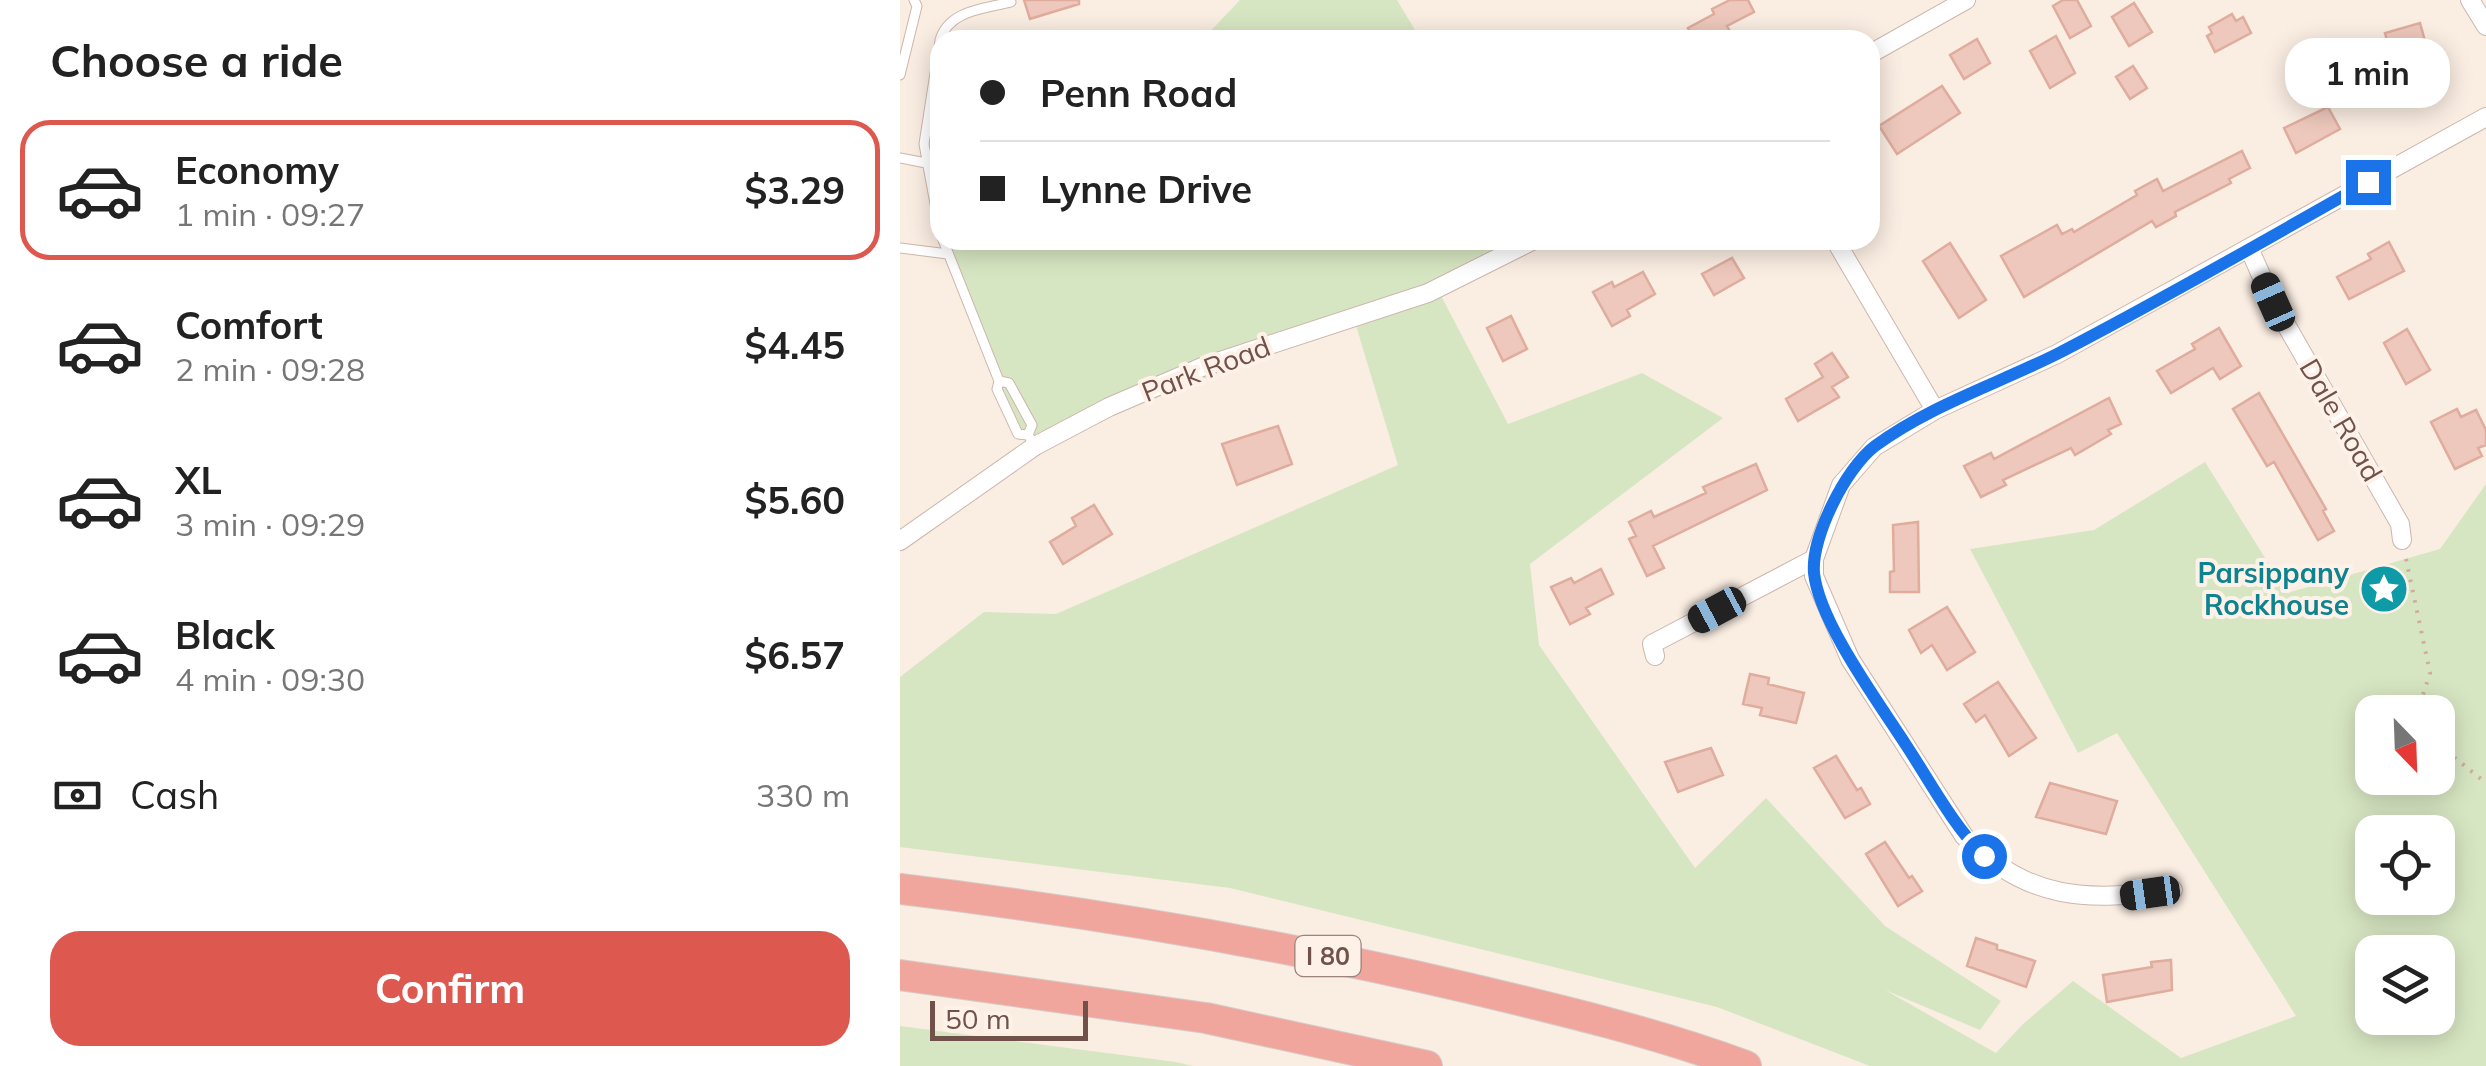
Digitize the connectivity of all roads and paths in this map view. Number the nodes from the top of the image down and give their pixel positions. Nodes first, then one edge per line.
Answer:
1 (914, 0) edge
2 (1966, 0) edge
3 (2470, 0) edge
4 (1011, 2) edge
5 (2486, 26) edge
6 (944, 30) edge
7 (1880, 48) edge
8 (900, 75) edge
9 (930, 105) edge
10 (2486, 117) edge
11 (901, 157) edge
12 (926, 163) junction
13 (930, 183) edge
14 (900, 248) edge
15 (2249, 248) junction
16 (947, 250) edge
17 (1514, 250) edge
18 (1842, 250) edge
19 (948, 254) junction
20 (999, 381) junction
21 (1935, 410) junction
22 (1032, 441) junction
23 (2402, 540) joint
24 (900, 541) edge
25 (1814, 559) junction
26 (1654, 656) dead end
27 (2423, 695) edge
28 (2455, 758) edge
29 (2486, 783) edge
30 (900, 889) edge
31 (2173, 890) dead end
32 (900, 975) edge
33 (1428, 1066) edge
34 (1746, 1066) edge

1 - 8 lane
2 - 7 street
3 - 5 street
4 - 6 lane
9 - 12 lane
10 - 15 street
11 - 12 lane
12 - 13 lane
14 - 19 lane
15 - 21 street
15 - 23 street, Dale Road
16 - 19 lane
17 - 22 street, Park Road
18 - 21 street
19 - 20 lane
20 - 22 lane
20 - 22 lane
21 - 25 street
22 - 24 street, Park Road
23 - 27 path
25 - 26 street
25 - 31 street
28 - 29 path
30 - 34 highway, I 80
32 - 33 highway

